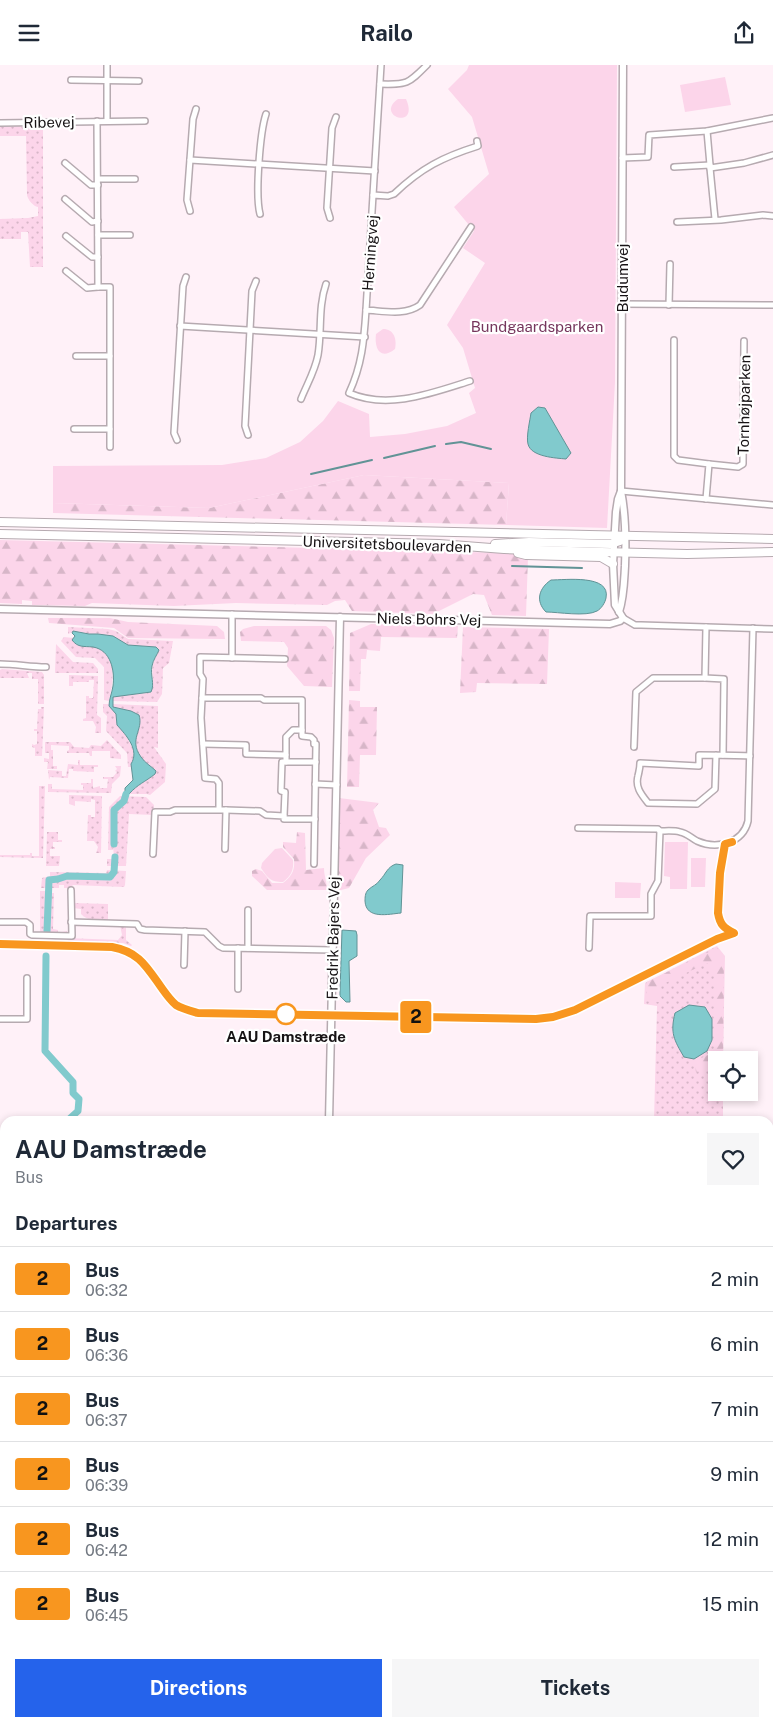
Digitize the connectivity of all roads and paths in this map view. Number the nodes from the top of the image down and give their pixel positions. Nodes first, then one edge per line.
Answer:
1 (107, 65) edge
2 (381, 65) edge
3 (427, 65) edge
4 (623, 65) edge
5 (72, 80) dead end
6 (107, 80) junction
7 (139, 81) dead end
8 (380, 84) junction
9 (196, 109) dead end
10 (266, 114) dead end
11 (336, 117) dead end
12 (773, 118) edge
13 (97, 121) junction
14 (107, 121) junction
15 (145, 121) dead end
16 (0, 123) edge
17 (707, 131) junction
18 (477, 141) dead end
19 (773, 155) edge
20 (622, 158) junction
21 (190, 160) junction
22 (65, 163) dead end
23 (260, 164) junction
24 (674, 167) dead end
25 (710, 167) junction
26 (330, 168) junction
27 (375, 171) junction
28 (135, 179) dead end
29 (98, 182) junction
30 (373, 195) junction
31 (66, 199) dead end
32 (190, 211) dead end
33 (260, 214) dead end
34 (773, 216) edge
35 (330, 218) dead end
36 (715, 219) junction
37 (98, 221) junction
38 (677, 222) dead end
39 (471, 227) dead end
40 (98, 235) junction
41 (130, 235) dead end
42 (66, 236) dead end
43 (98, 257) junction
44 (670, 264) dead end
45 (66, 271) dead end
46 (186, 277) dead end
47 (256, 281) dead end
48 (326, 284) dead end
49 (98, 287) junction
50 (622, 305) junction
51 (670, 305) junction
52 (773, 305) edge
53 (366, 311) junction
54 (180, 326) junction
55 (250, 330) junction
56 (320, 334) junction
57 (364, 337) junction
58 (674, 340) dead end
59 (744, 341) dead end
60 (76, 356) dead end
61 (110, 356) junction
62 (470, 381) dead end
63 (301, 399) dead end
64 (74, 429) dead end
65 (110, 429) junction
66 (248, 435) dead end
67 (176, 441) dead end
68 (110, 447) dead end
69 (709, 464) junction
70 (621, 491) junction
71 (706, 499) junction
72 (773, 505) edge
73 (0, 522) edge
74 (0, 534) edge
75 (615, 539) junction
76 (626, 539) junction
77 (773, 539) edge
78 (472, 546) junction
79 (504, 549) junction
80 (614, 552) junction
81 (625, 552) junction
82 (749, 552) junction
83 (773, 552) edge
84 (773, 558) edge
85 (613, 564) junction
86 (0, 609) edge
87 (232, 614) junction
88 (621, 615) junction
89 (340, 617) junction
90 (706, 627) junction
91 (753, 628) junction
92 (773, 629) edge
93 (232, 658) junction
94 (285, 659) dead end
95 (0, 664) edge
96 (46, 667) dead end
97 (705, 678) junction
98 (202, 698) junction
99 (302, 730) junction
100 (203, 744) junction
101 (634, 747) dead end
102 (286, 755) junction
103 (716, 755) junction
104 (723, 755) junction
105 (750, 756) junction
106 (286, 762) junction
107 (316, 762) junction
108 (316, 784) junction
109 (337, 785) junction
110 (219, 809) junction
111 (226, 810) junction
112 (284, 816) junction
113 (315, 819) junction
114 (578, 828) dead end
115 (660, 831) junction
116 (225, 849) dead end
117 (153, 853) dead end
118 (314, 864) dead end
119 (71, 890) dead end
120 (248, 910) dead end
121 (0, 922) edge
122 (72, 922) junction
123 (185, 931) junction
124 (238, 948) junction
125 (248, 948) junction
126 (589, 948) dead end
127 (332, 950) junction
128 (184, 965) dead end
129 (27, 978) dead end
130 (238, 989) dead end
131 (0, 1019) edge
132 (329, 1116) edge

1 - 6 street
2 - 8 street, Herningvej
3 - 8 street
4 - 20 street, Budumvej
5 - 6 street
6 - 7 street
6 - 14 street
8 - 27 street, Herningvej
9 - 21 street
10 - 23 street
11 - 26 street
12 - 17 street
13 - 14 street, Ribevej
13 - 16 street, Ribevej
13 - 29 street
14 - 15 street, Ribevej
17 - 20 street
17 - 25 street
18 - 30 street, Herningvej
19 - 25 street
20 - 50 street, Budumvej
21 - 23 street
21 - 32 street
22 - 29 street
23 - 26 street
23 - 33 street
24 - 25 street
25 - 36 street
26 - 27 street
26 - 35 street
27 - 30 street, Herningvej
28 - 29 street
29 - 37 street
30 - 53 street, Herningvej
31 - 37 street
34 - 36 street
36 - 38 street
37 - 40 street
39 - 53 street, Herningvej
40 - 41 street
40 - 43 street
42 - 43 street
43 - 49 street
44 - 51 street
45 - 49 street
46 - 54 street
47 - 55 street
48 - 56 street
49 - 61 street
50 - 51 street
50 - 70 street, Budumvej
51 - 52 street
53 - 57 street, Herningvej
54 - 55 street
54 - 67 street
55 - 56 street
55 - 66 street
56 - 57 street
56 - 63 street
57 - 62 street, Herningvej
58 - 69 street, Tornhøjparken
59 - 69 street, Tornhøjparken
60 - 61 street
61 - 65 street
64 - 65 street
65 - 68 street
69 - 71 street
70 - 71 street
70 - 75 street, Budumvej
70 - 76 street, Budumvej
71 - 72 street
73 - 75 main road, Universitetsboulevarden
74 - 78 main road, Universitetsboulevarden
75 - 76 main road, Universitetsboulevarden
75 - 78 main road
75 - 80 street
76 - 77 main road, Universitetsboulevarden
76 - 81 street
78 - 79 main road, Universitetsboulevarden
79 - 80 main road, Universitetsboulevarden
79 - 85 main road
80 - 81 main road, Universitetsboulevarden
80 - 85 street
81 - 82 main road, Universitetsboulevarden
81 - 88 street
82 - 83 main road, Universitetsboulevarden
82 - 84 main road
85 - 88 street
86 - 87 street, Niels Bohrs Vej
87 - 89 street, Niels Bohrs Vej
87 - 93 street
88 - 89 street, Niels Bohrs Vej
88 - 90 street
89 - 109 street, Fredrik Bajers Vej
90 - 91 street
90 - 97 street
91 - 92 street
91 - 105 street
93 - 94 street
93 - 98 street
95 - 96 street
97 - 101 street
97 - 104 street
98 - 99 street
98 - 100 street
99 - 102 street
99 - 107 street, Fredrik Bajers Vej
100 - 102 street
100 - 110 street
102 - 106 street
103 - 103 street
103 - 104 street
104 - 105 street
105 - 115 street
106 - 107 street
106 - 112 street
107 - 108 street, Fredrik Bajers Vej
108 - 109 street
108 - 113 street, Fredrik Bajers Vej
109 - 127 street, Fredrik Bajers Vej
110 - 111 street
110 - 117 street
111 - 112 street
111 - 116 street
112 - 113 street
113 - 118 street, Fredrik Bajers Vej
114 - 115 street
115 - 126 street
119 - 122 street
120 - 125 street
121 - 122 street
122 - 123 street
123 - 124 street
123 - 128 street
124 - 125 street
124 - 130 street
125 - 127 street
127 - 132 street, Fredrik Bajers Vej
129 - 131 street

